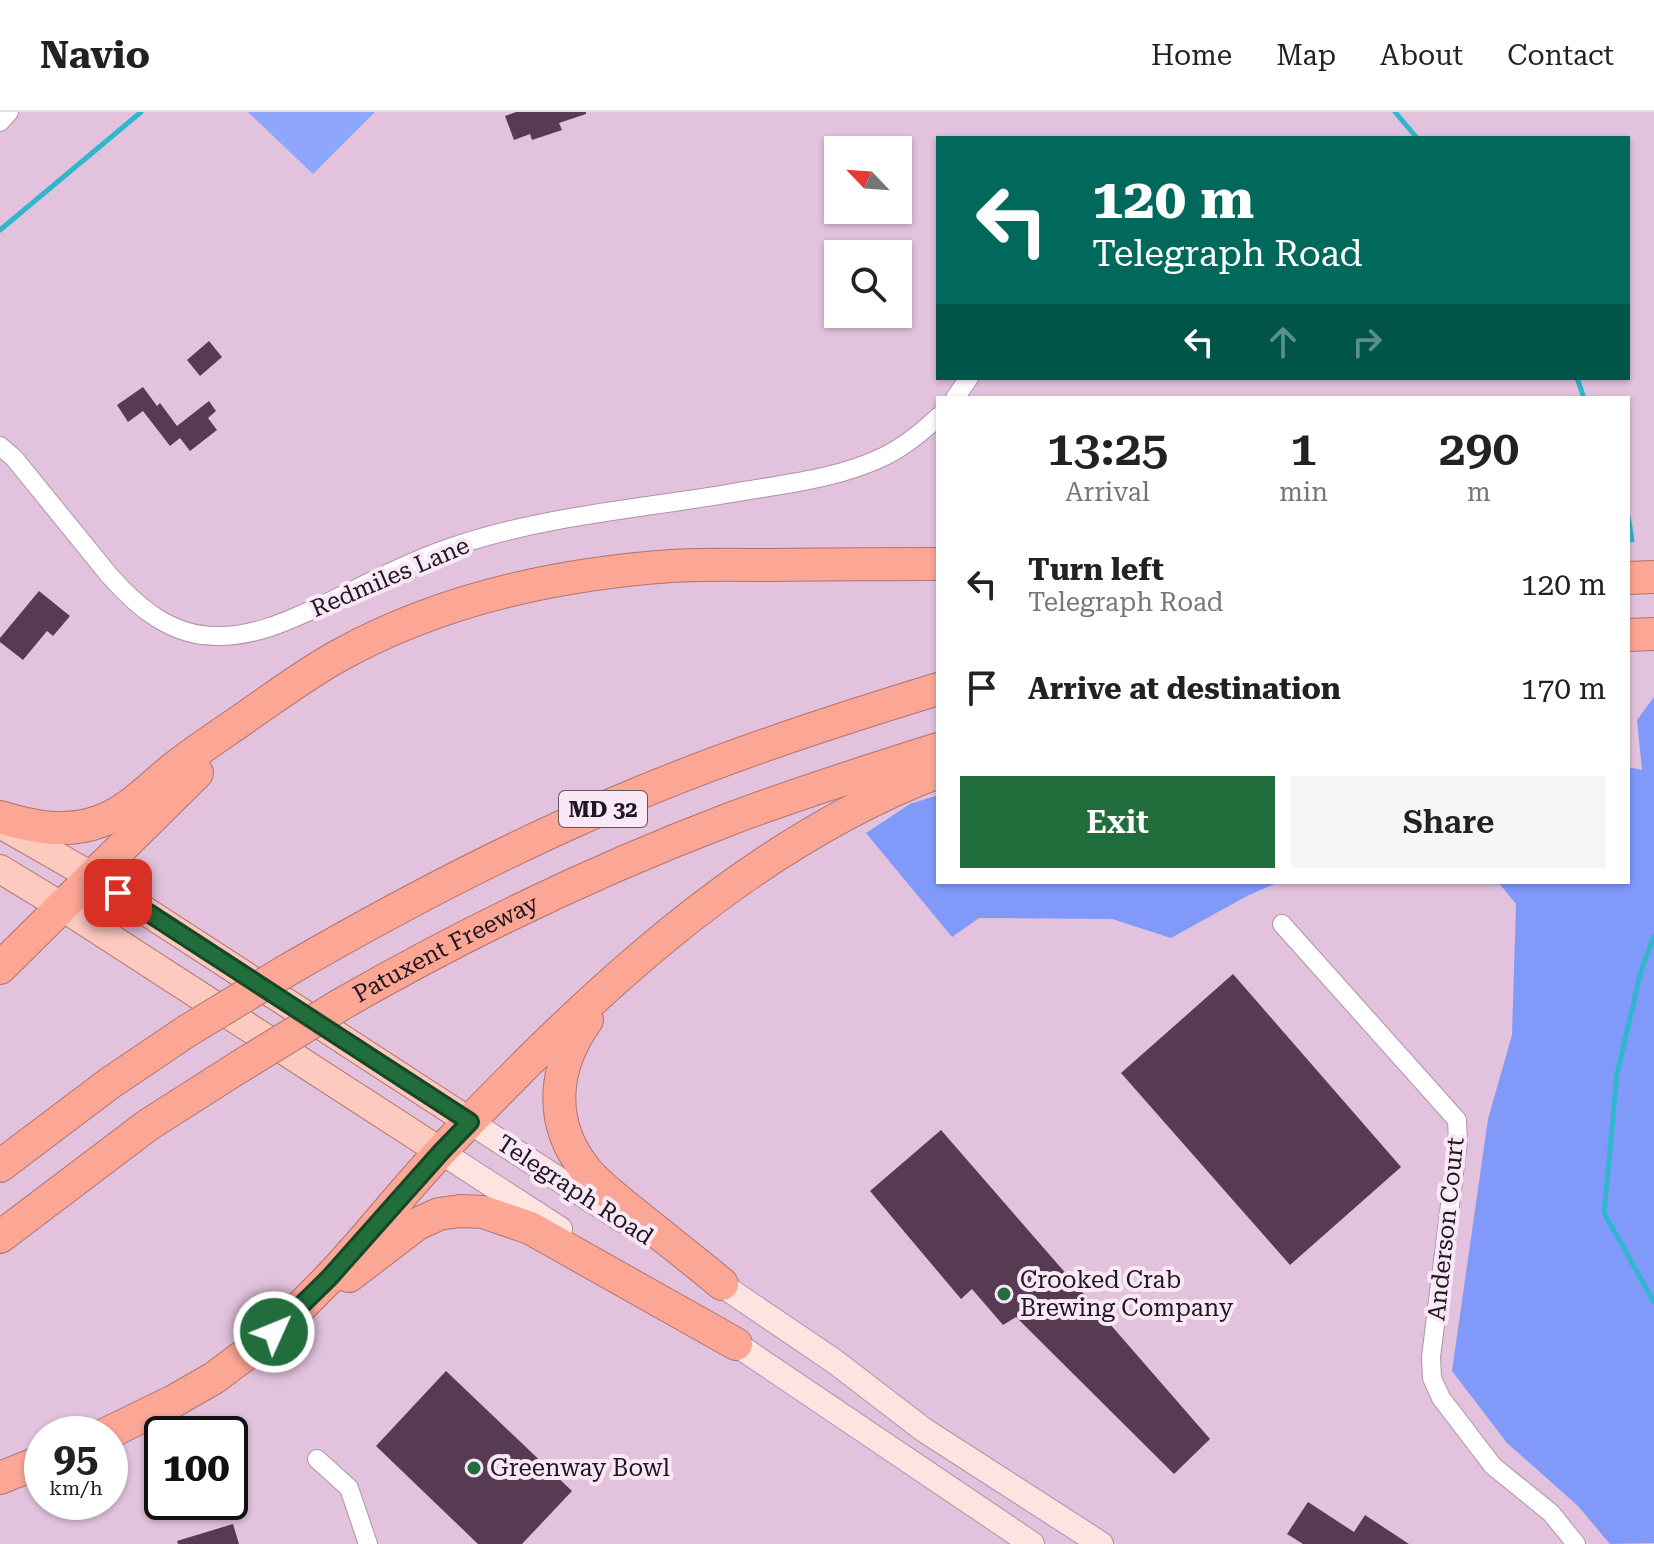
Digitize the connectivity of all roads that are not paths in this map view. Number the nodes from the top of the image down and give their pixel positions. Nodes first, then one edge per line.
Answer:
1 (9, 112) edge
2 (0, 122) edge
3 (936, 419) edge
4 (0, 446) edge
5 (1630, 561) edge
6 (1654, 561) edge
7 (936, 564) edge
8 (1654, 577) edge
9 (1630, 578) edge
10 (1654, 634) edge
11 (1630, 635) edge
12 (300, 679) junction
13 (936, 690) edge
14 (936, 750) edge
15 (936, 773) edge
16 (0, 817) edge
17 (0, 824) edge
18 (0, 869) edge
19 (93, 877) junction
20 (61, 906) junction
21 (1282, 924) dead end
22 (631, 967) junction
23 (0, 968) edge
24 (470, 1122) junction
25 (441, 1152) junction
26 (0, 1166) edge
27 (0, 1237) edge
28 (722, 1284) junction
29 (274, 1332) junction
30 (736, 1344) junction
31 (128, 1423) edge
32 (317, 1459) dead end
33 (24, 1468) edge
34 (0, 1478) edge
35 (368, 1544) edge
36 (1032, 1544) edge
37 (1101, 1544) edge
38 (1576, 1544) edge

1 - 2 street
3 - 4 street, Redmiles Lane
5 - 6 highway
7 - 12 highway
8 - 9 highway
10 - 11 highway
12 - 16 highway
12 - 19 highway
13 - 26 highway, MD 32, bridge
14 - 27 highway, Patuxent Freeway / MD 32, bridge
15 - 22 highway
17 - 19 main road, Telegraph Road
18 - 20 main road, Telegraph Road
19 - 20 highway
19 - 24 main road, Telegraph Road
20 - 23 highway
20 - 25 main road, Telegraph Road
21 - 38 street, Anderson Court
22 - 24 highway
22 - 28 highway
24 - 25 highway
24 - 28 main road, Telegraph Road
25 - 29 highway
25 - 30 main road, Telegraph Road
28 - 37 main road, Telegraph Road
29 - 30 highway
29 - 31 highway
30 - 36 main road, Telegraph Road
32 - 35 street
33 - 34 highway

